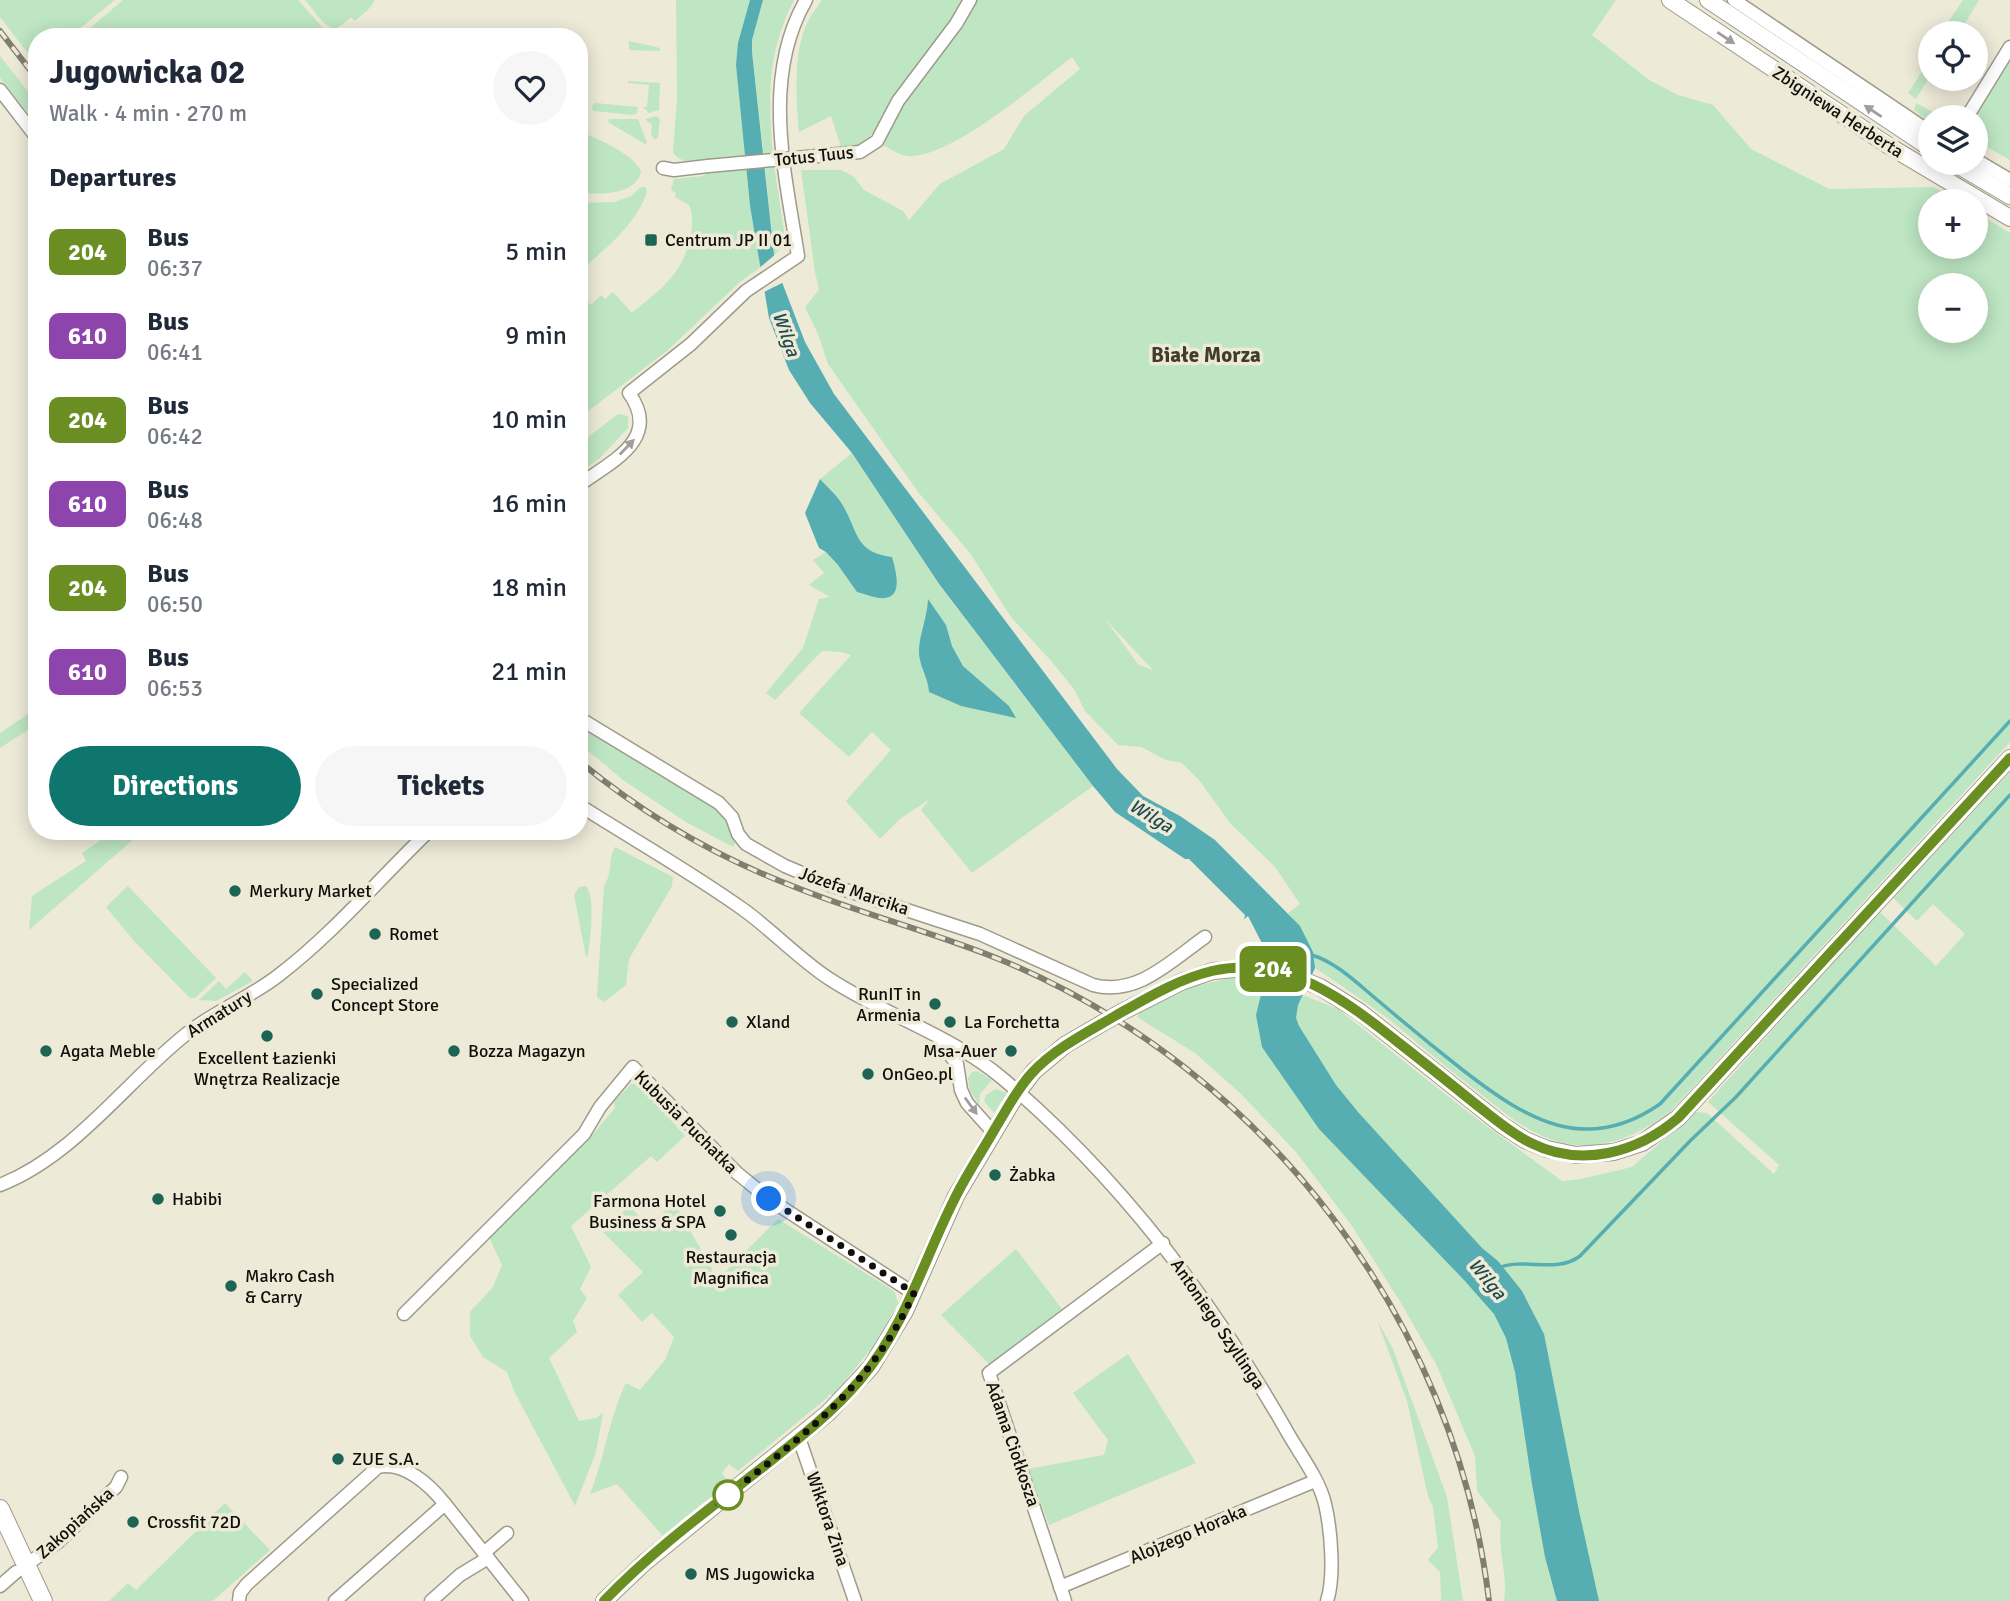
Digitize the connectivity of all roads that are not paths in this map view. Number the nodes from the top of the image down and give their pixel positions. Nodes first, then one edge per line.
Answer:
1 (806, 0) edge
2 (970, 0) edge
3 (1670, 0) edge
4 (1708, 0) edge
5 (1734, 0) edge
6 (2010, 47) edge
7 (0, 90) edge
8 (1974, 105) edge
9 (1918, 124) edge
10 (28, 126) edge
11 (1918, 140) edge
12 (1988, 167) edge
13 (663, 168) dead end
14 (1974, 175) edge
15 (2010, 180) edge
16 (2010, 196) edge
17 (2010, 218) edge
18 (588, 478) edge
19 (588, 723) edge
20 (2010, 758) edge
21 (588, 811) edge
22 (420, 840) edge
23 (1205, 937) dead end
24 (1149, 978) junction
25 (1157, 993) junction
26 (933, 1034) junction
27 (981, 1063) junction
28 (960, 1075) junction
29 (1018, 1092) junction
30 (993, 1132) junction
31 (0, 1185) edge
32 (1163, 1243) junction
33 (914, 1293) junction
34 (404, 1314) dead end
35 (799, 1438) junction
36 (121, 1477) dead end
37 (1315, 1481) junction
38 (445, 1504) junction
39 (0, 1509) edge
40 (507, 1533) dead end
41 (0, 1538) edge
42 (486, 1555) junction
43 (21, 1569) junction
44 (0, 1586) edge
45 (1060, 1587) junction
46 (29, 1601) edge
47 (43, 1601) edge
48 (239, 1601) edge
49 (334, 1601) edge
50 (431, 1601) edge
51 (522, 1601) edge
52 (604, 1601) edge
53 (855, 1601) edge
54 (1065, 1601) edge
55 (1327, 1601) edge

18 -> 1 street
2 - 13 street, Totus Tuus, bridge
3 -> 17 street, Zbigniewa Herberta
11 -> 4 street, Zbigniewa Herberta
5 - 9 street
6 - 8 street
7 - 10 street
12 - 15 street
14 - 16 street
19 - 24 street, Józefa Marcika
20 - 25 street
21 - 26 street
22 - 31 street, Armatury
23 - 24 street
24 - 25 street
25 - 29 street
26 - 27 street
26 - 28 street
27 - 28 street
27 - 29 street
28 -> 30 street
29 - 30 street
29 - 32 street, Antoniego Szyllinga
30 - 33 street
32 - 37 street, Antoniego Szyllinga
32 - 45 street, Adama Ciołkosza
33 - 34 street, Kubusia Puchatka
33 - 35 street
35 - 52 street
35 - 53 street, Wiktora Zina
36 - 43 street, Zakopiańska
37 - 45 street, Alojzego Horaka
37 - 55 street, Antoniego Szyllinga
38 - 42 street
38 - 48 street
38 - 49 street
39 - 43 main road, Zakopiańska
40 - 42 street
41 - 43 main road, Zakopiańska
42 - 50 street
42 - 51 street
43 - 44 street
43 - 46 main road, Zakopiańska
43 - 47 main road, Zakopiańska
45 - 54 street, Adama Ciołkosza

